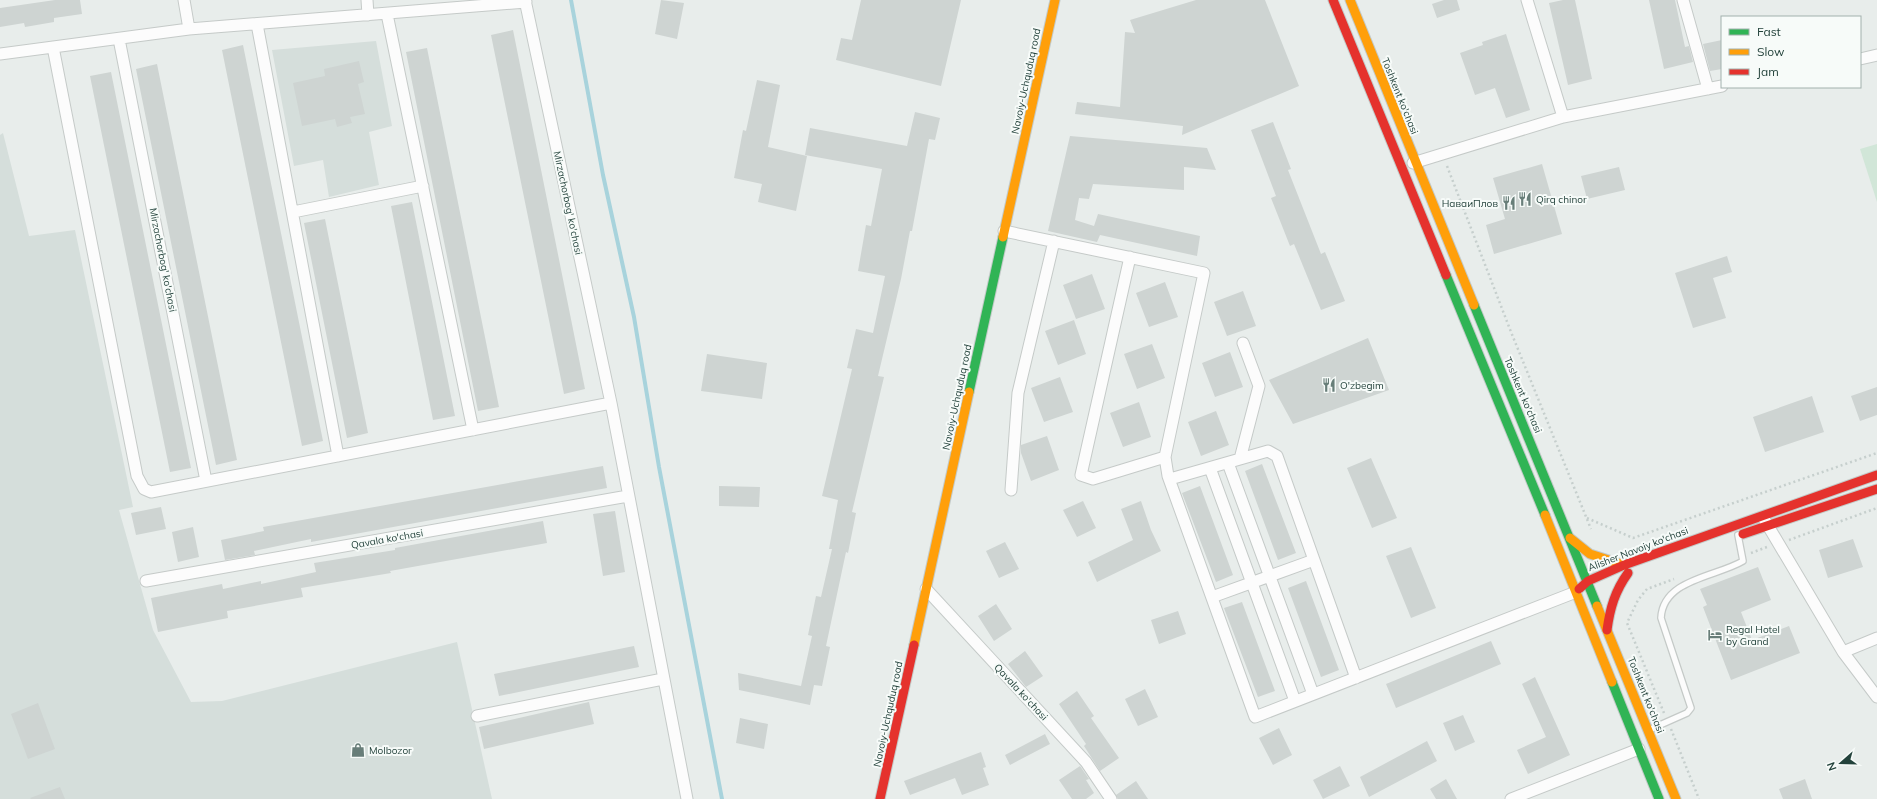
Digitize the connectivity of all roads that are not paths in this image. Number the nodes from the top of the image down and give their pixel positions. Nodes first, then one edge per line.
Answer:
1 (184, 0) edge
2 (367, 0) edge
3 (1055, 0) edge
4 (1333, 0) edge
5 (1350, 0) edge
6 (1527, 0) edge
7 (1683, 0) edge
8 (525, 1) edge
9 (387, 14) junction
10 (368, 15) junction
11 (257, 24) junction
12 (189, 29) junction
13 (119, 39) junction
14 (53, 47) junction
15 (0, 54) edge
16 (1877, 55) edge
17 (1861, 59) edge
18 (1721, 86) edge
19 (1708, 89) junction
20 (1563, 117) junction
21 (1415, 162) junction
22 (1401, 167) junction
23 (423, 186) junction
24 (292, 212) junction
25 (1004, 231) junction
26 (1054, 241) junction
27 (1130, 257) junction
28 (1243, 343) dead end
29 (611, 403) junction
30 (474, 430) junction
31 (338, 456) junction
32 (1165, 457) junction
33 (1240, 459) junction
34 (1228, 463) junction
35 (1210, 468) junction
36 (1877, 475) edge
37 (1170, 479) junction
38 (206, 482) junction
39 (1877, 488) edge
40 (1011, 490) dead end
41 (628, 496) junction
42 (1764, 520) junction
43 (1735, 536) joint
44 (1570, 538) junction
45 (1672, 558) dead end
46 (1314, 560) junction
47 (1626, 569) junction
48 (1270, 576) junction
49 (1588, 581) junction
50 (146, 582) dead end
51 (1610, 582) dead end
52 (1252, 583) junction
53 (926, 589) junction
54 (1595, 590) junction
55 (1576, 592) junction
56 (1212, 597) junction
57 (1607, 630) junction
58 (1877, 638) edge
59 (1843, 652) junction
60 (1356, 678) junction
61 (663, 679) junction
62 (1313, 694) junction
63 (1877, 697) edge
64 (1295, 701) junction
65 (477, 716) dead end
66 (1648, 731) junction
67 (1639, 749) junction
68 (687, 799) edge
69 (880, 799) edge
70 (1111, 799) edge
71 (1512, 799) edge
72 (1659, 799) edge
73 (1676, 799) edge

1 - 12 street
2 - 10 street
3 - 25 main road, Navoiy-Uchquduq road
4 - 22 main road
5 - 21 main road, Toshkent ko'chasi
6 - 20 street
7 - 19 street
8 - 9 street
8 - 29 street, Mirzachorbog' ko'chasi
9 - 10 street
9 - 23 street
10 - 11 street
11 - 12 street
11 - 24 street
12 - 13 street
13 - 14 street
13 - 38 street, Mirzachorbog' ko'chasi
14 - 15 street
14 - 38 street
16 - 17 street
18 - 19 street
19 - 20 street
20 - 21 street
21 - 22 street
21 - 44 main road, Toshkent ko'chasi
22 - 55 main road
23 - 24 street
23 - 30 street
24 - 31 street
25 - 26 street
25 - 53 main road, Navoiy-Uchquduq road
26 - 27 street
26 - 40 street
27 - 32 street
27 - 32 street
28 - 33 street
29 - 30 street
29 - 41 street, Mirzachorbog' ko'chasi
30 - 31 street
31 - 38 street
32 - 37 street
33 - 34 street
33 - 46 street
34 - 35 street
34 - 48 street
35 - 37 street
35 - 52 street
36 - 42 main road, Alisher Navoiy ko'chasi
37 - 56 street
39 - 42 main road, Alisher Navoiy ko'chasi
41 - 50 street, Qavala ko'chasi
41 - 61 street, Mirzachorbog' ko'chasi
42 - 43 main road, Alisher Navoiy ko'chasi
42 - 47 main road, Alisher Navoiy ko'chasi
42 - 59 street
43 - 66 lane
44 - 47 main road
44 - 49 main road, Toshkent ko'chasi
45 - 47 main road, Alisher Navoiy ko'chasi
46 - 48 street
46 - 60 street
47 - 49 main road, Alisher Navoiy ko'chasi
47 - 51 main road, Alisher Navoiy ko'chasi
47 - 57 main road
48 - 52 street
48 - 62 street
49 - 54 main road, Toshkent ko'chasi
49 - 55 main road, Alisher Navoiy ko'chasi
52 - 56 street
52 - 64 street
53 - 69 main road, Navoiy-Uchquduq road
53 - 70 street, Qavala ko'chasi
54 - 55 main road
54 - 57 main road, Toshkent ko'chasi
55 - 60 street
55 - 67 main road
56 - 64 street
57 - 66 main road, Toshkent ko'chasi
58 - 59 street
59 - 63 street
60 - 62 street
61 - 65 street
61 - 68 street, Mirzachorbog' ko'chasi
62 - 64 street
66 - 73 main road, Toshkent ko'chasi
67 - 71 street
67 - 72 main road

